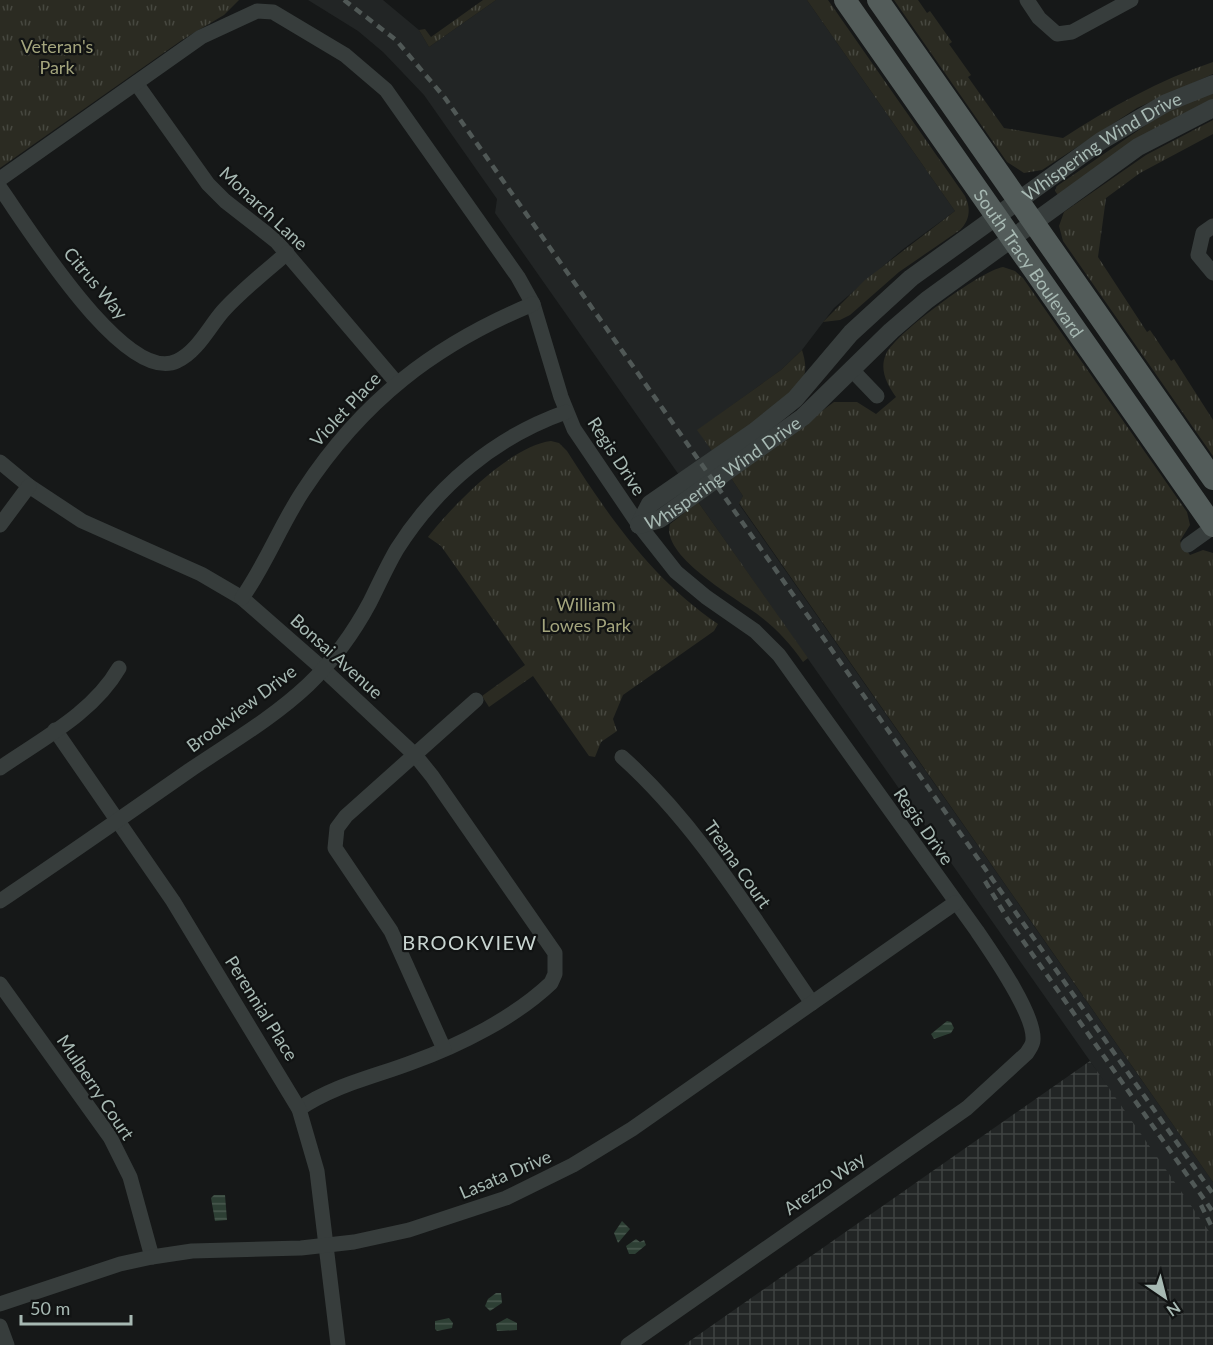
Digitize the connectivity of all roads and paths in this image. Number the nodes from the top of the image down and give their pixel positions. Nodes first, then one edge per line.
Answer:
1 (845, 0) edge
2 (878, 0) edge
3 (1027, 0) edge
4 (1131, 0) edge
5 (136, 83) junction
6 (1213, 84) edge
7 (1213, 108) edge
8 (0, 179) edge
9 (0, 188) edge
10 (1018, 200) junction
11 (997, 217) junction
12 (1033, 222) junction
13 (1213, 226) edge
14 (1012, 239) junction
15 (287, 254) junction
16 (1213, 273) edge
17 (533, 304) junction
18 (852, 370) junction
19 (396, 382) junction
20 (877, 396) dead end
21 (566, 412) junction
22 (0, 462) edge
23 (1213, 479) edge
24 (29, 486) junction
25 (0, 525) edge
26 (639, 525) junction
27 (1213, 527) edge
28 (1188, 545) dead end
29 (242, 598) junction
30 (119, 668) dead end
31 (323, 669) junction
32 (476, 700) dead end
33 (55, 730) junction
34 (415, 755) junction
35 (622, 757) dead end
36 (0, 768) edge
37 (118, 820) junction
38 (0, 901) edge
39 (955, 903) junction
40 (0, 984) edge
41 (812, 1003) junction
42 (1033, 1042) joint
43 (444, 1049) junction
44 (299, 1109) junction
45 (327, 1245) junction
46 (152, 1257) junction
47 (0, 1304) edge
48 (0, 1326) edge
49 (7, 1345) edge
50 (338, 1345) edge
51 (628, 1345) edge

1 - 11 main road, South Tracy Boulevard
2 - 10 main road, South Tracy Boulevard
3 - 4 street
5 - 8 street
5 - 15 street, Monarch Lane
5 - 17 street, Regis Drive
6 - 10 street, Whispering Wind Drive
7 - 12 street, Whispering Wind Drive
9 - 15 street, Citrus Way
10 - 11 street, Whispering Wind Drive
10 - 12 main road, South Tracy Boulevard
11 - 14 main road, South Tracy Boulevard
11 - 26 street, Whispering Wind Drive
12 - 14 street, Whispering Wind Drive
12 - 23 main road, South Tracy Boulevard
13 - 16 street
14 - 18 street, Whispering Wind Drive
14 - 27 main road, South Tracy Boulevard
15 - 19 street, Monarch Lane
17 - 19 street, Violet Place
17 - 21 street, Regis Drive
18 - 20 street
18 - 26 street, Whispering Wind Drive
19 - 29 street, Violet Place
21 - 26 street, Regis Drive
21 - 31 street, Brookview Drive
22 - 24 street, Bonsai Avenue
24 - 25 street
24 - 29 street, Bonsai Avenue
26 - 39 street, Regis Drive
27 - 28 street
29 - 31 street, Bonsai Avenue
30 - 33 street
31 - 34 street, Bonsai Avenue
31 - 37 street, Brookview Drive
32 - 34 street
33 - 36 street
33 - 37 street, Perennial Place
34 - 43 street
34 - 43 street, Bonsai Avenue
35 - 41 street, Treana Court
37 - 38 street, Brookview Drive
37 - 44 street, Perennial Place
39 - 41 street, Lasata Drive
39 - 42 street, Regis Drive
40 - 46 street, Mulberry Court
41 - 45 street, Lasata Drive
42 - 51 street, Arezzo Way
43 - 44 street
44 - 45 street, Perennial Place
45 - 46 street, Lasata Drive
45 - 50 street, Perennial Place
46 - 47 street, Lasata Drive
48 - 49 street

